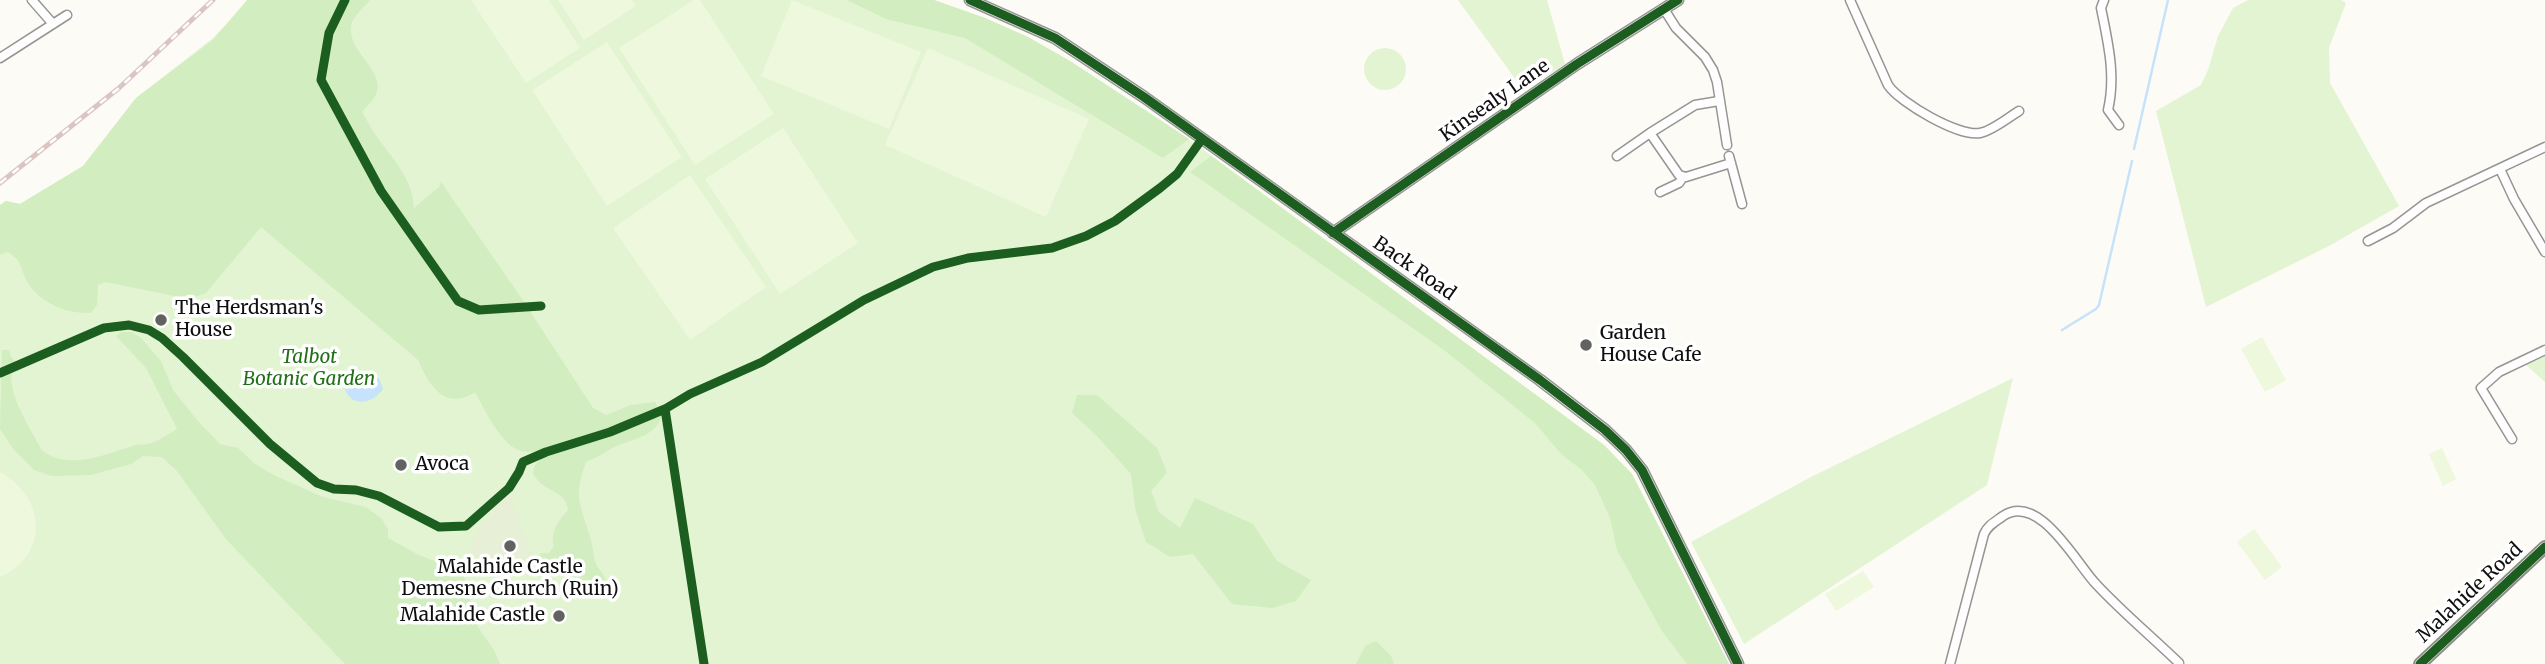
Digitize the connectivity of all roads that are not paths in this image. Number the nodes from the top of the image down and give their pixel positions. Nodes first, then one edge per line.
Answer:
1 (32, 0) edge
2 (970, 0) edge
3 (1678, 0) edge
4 (1850, 0) edge
5 (2104, 0) edge
6 (1664, 9) junction
7 (67, 15) dead end
8 (53, 24) junction
9 (0, 58) edge
10 (1719, 101) junction
11 (2019, 111) dead end
12 (2119, 125) dead end
13 (1650, 133) junction
14 (1727, 145) dead end
15 (2545, 147) edge
16 (1617, 156) dead end
17 (2500, 169) junction
18 (1683, 177) junction
19 (1660, 192) dead end
20 (1742, 204) dead end
21 (1333, 233) junction
22 (2368, 241) dead end
23 (2545, 252) edge
24 (2545, 350) edge
25 (2512, 439) dead end
26 (2545, 547) edge
27 (2179, 663) edge
28 (1738, 664) edge
29 (1950, 664) edge
30 (2420, 664) edge

1 - 8 street
2 - 21 street, Back Road
3 - 6 street, Kinsealy Lane
4 - 11 street
5 - 12 street
6 - 10 street
6 - 21 street, Kinsealy Lane
7 - 8 street
8 - 9 street
10 - 13 street
10 - 14 street
13 - 16 street
13 - 18 street
15 - 17 street
17 - 22 street
17 - 23 street
18 - 19 street
18 - 20 street
21 - 28 street, Back Road
24 - 25 street
26 - 30 main road, Malahide Road
27 - 29 street

